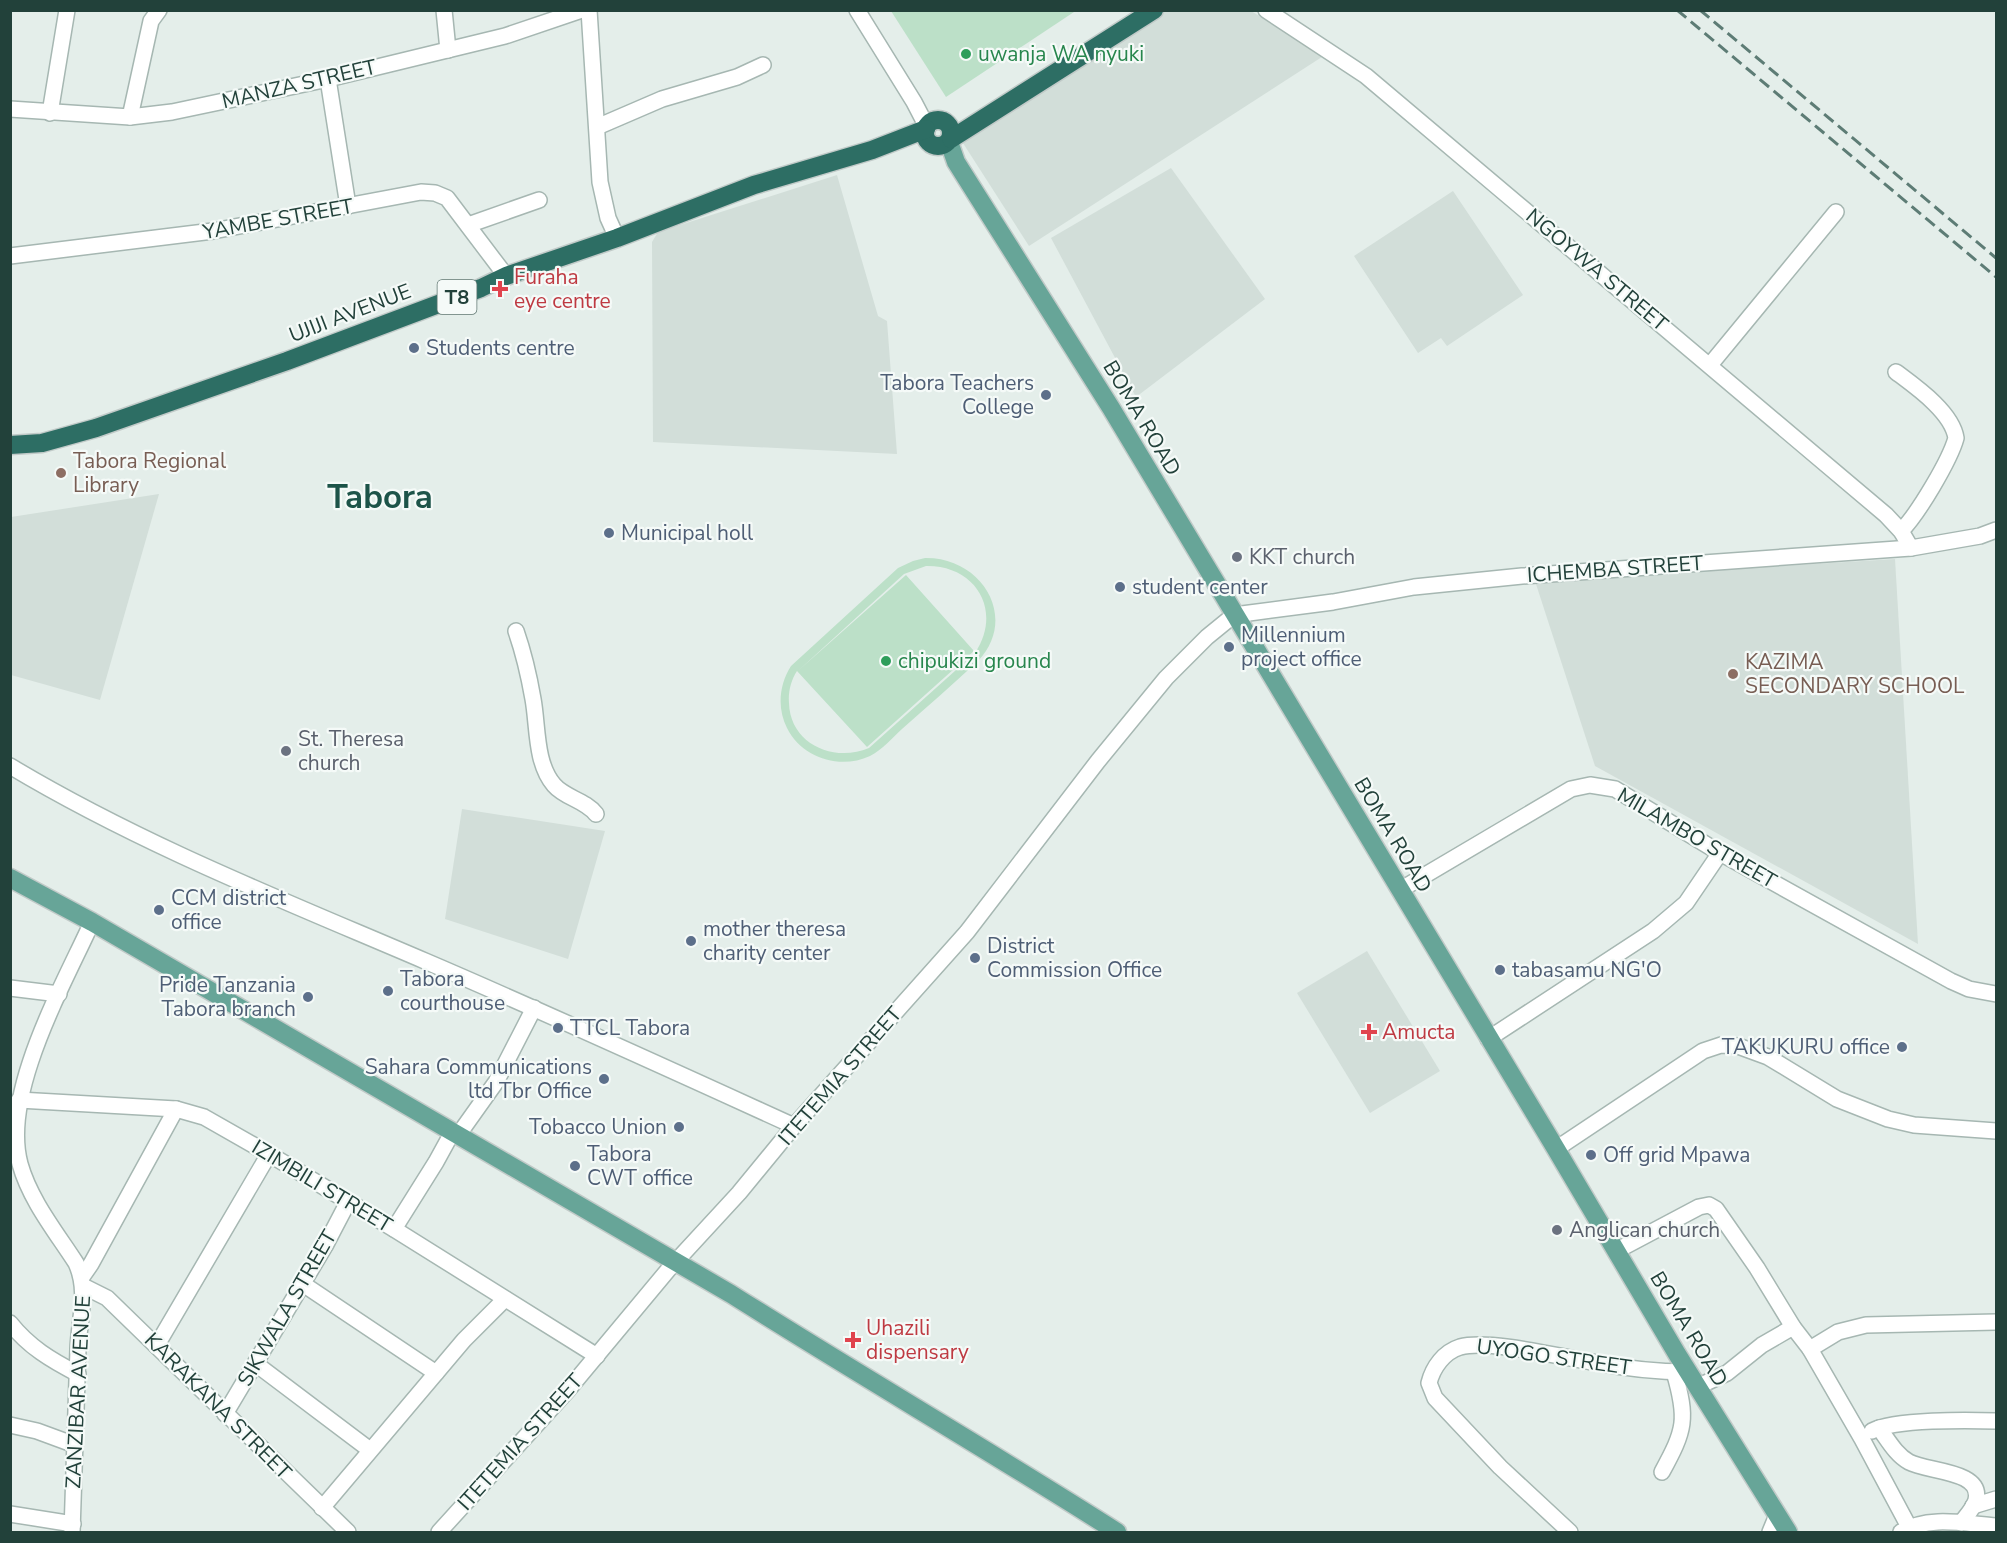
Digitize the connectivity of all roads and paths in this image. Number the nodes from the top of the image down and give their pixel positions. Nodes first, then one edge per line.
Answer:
1 (68, 10) edge
2 (159, 10) edge
3 (444, 10) edge
4 (582, 10) edge
5 (589, 10) edge
6 (857, 10) edge
7 (1154, 10) edge
8 (1266, 10) edge
9 (448, 50) junction
10 (763, 65) dead end
11 (328, 79) junction
12 (10, 109) edge
13 (50, 113) junction
14 (130, 117) junction
15 (597, 127) junction
16 (937, 134) junction
17 (539, 200) dead end
18 (348, 206) junction
19 (1836, 212) dead end
20 (468, 225) junction
21 (616, 238) junction
22 (10, 256) edge
23 (506, 276) junction
24 (1710, 365) junction
25 (1896, 372) dead end
26 (42, 443) junction
27 (10, 445) edge
28 (10, 451) edge
29 (1996, 530) edge
30 (1901, 531) junction
31 (1911, 548) junction
32 (1234, 615) junction
33 (516, 631) dead end
34 (10, 766) edge
35 (596, 814) dead end
36 (1720, 853) junction
37 (10, 878) edge
38 (1400, 890) junction
39 (92, 922) junction
40 (10, 988) edge
41 (59, 994) junction
42 (1996, 994) edge
43 (534, 1008) junction
44 (1488, 1039) junction
45 (19, 1100) junction
46 (176, 1109) junction
47 (794, 1126) junction
48 (1996, 1131) edge
49 (456, 1133) junction
50 (1556, 1149) junction
51 (269, 1154) junction
52 (348, 1202) junction
53 (394, 1229) junction
54 (1616, 1251) junction
55 (676, 1263) junction
56 (83, 1281) junction
57 (303, 1284) junction
58 (505, 1299) junction
59 (1996, 1322) edge
60 (11, 1325) edge
61 (1794, 1327) junction
62 (157, 1345) junction
63 (1810, 1349) junction
64 (597, 1356) junction
65 (256, 1364) junction
66 (436, 1373) junction
67 (78, 1374) junction
68 (1686, 1377) junction
69 (225, 1413) junction
70 (1996, 1421) edge
71 (10, 1425) edge
72 (1879, 1428) junction
73 (1862, 1439) junction
74 (75, 1445) junction
75 (370, 1450) junction
76 (1662, 1472) dead end
77 (1976, 1489) junction
78 (1996, 1499) edge
79 (1973, 1506) junction
80 (322, 1508) junction
81 (10, 1514) edge
82 (1777, 1515) junction
83 (1961, 1523) junction
84 (1996, 1526) edge
85 (73, 1528) edge
86 (1905, 1530) edge
87 (348, 1533) edge
88 (439, 1533) edge
89 (1117, 1533) edge
90 (1569, 1533) edge
91 (1770, 1533) edge
92 (1788, 1533) edge

1 - 13 street
2 - 14 street
3 - 9 street
4 - 9 street, MANZA STREET
5 - 15 street
6 - 16 street
7 - 16 highway, T8
8 - 24 street, NGOYWA STREET
9 - 11 street, MANZA STREET
10 - 15 street
11 - 14 street, MANZA STREET
11 - 18 street
12 - 13 street, MANZA STREET
13 - 14 street, MANZA STREET
15 - 21 street
16 - 21 highway, UJIJI AVENUE / T8
16 - 32 main road, BOMA ROAD
17 - 20 street
18 - 20 street, YAMBE STREET
18 - 22 street, YAMBE STREET
19 - 24 street
20 - 23 street, YAMBE STREET
21 - 23 highway, UJIJI AVENUE / T8
23 - 26 highway, UJIJI AVENUE / T8
24 - 30 street, NGOYWA STREET
25 - 30 street
26 - 27 highway, UJIJI AVENUE / T8
26 - 28 highway, T8
29 - 31 street, ICHEMBA STREET
30 - 31 street, NGOYWA STREET
31 - 32 street, ICHEMBA STREET
32 - 38 main road, BOMA ROAD
32 - 47 street, ITETEMIA STREET
33 - 35 street
34 - 43 street
36 - 38 street, MILAMBO STREET
36 - 42 street, MILAMBO STREET
36 - 44 street
37 - 39 main road
38 - 44 main road, BOMA ROAD
39 - 41 street, ZANZIBAR AVENUE
39 - 49 main road
40 - 41 street
41 - 45 street, ZANZIBAR AVENUE
43 - 47 street
43 - 49 street
44 - 50 main road, BOMA ROAD
45 - 46 street, IZIMBILI STREET
45 - 56 street, ZANZIBAR AVENUE
46 - 51 street, IZIMBILI STREET
46 - 56 street
47 - 55 street, ITETEMIA STREET
48 - 50 street
49 - 53 street
49 - 55 main road
50 - 54 main road, BOMA ROAD
51 - 52 street, IZIMBILI STREET
51 - 62 street
52 - 53 street, IZIMBILI STREET
52 - 57 street, SIKWALA STREET
53 - 58 street, IZIMBILI STREET
54 - 61 street
54 - 68 main road, BOMA ROAD
55 - 64 street, ITETEMIA STREET
55 - 89 main road
56 - 62 street, KARAKANA STREET
56 - 67 street, ZANZIBAR AVENUE
57 - 65 street, SIKWALA STREET
57 - 66 street
58 - 64 street, IZIMBILI STREET
58 - 66 street
59 - 63 street
60 - 67 street
61 - 63 street
61 - 68 street
62 - 69 street, KARAKANA STREET
63 - 73 street
64 - 88 street, ITETEMIA STREET
65 - 69 street, SIKWALA STREET
65 - 75 street
66 - 75 street
67 - 74 street, ZANZIBAR AVENUE
68 - 76 street
68 - 82 main road, BOMA ROAD
68 - 90 street, UYOGO STREET
69 - 80 street, KARAKANA STREET
70 - 72 street
71 - 74 street
72 - 73 street
72 - 77 street
73 - 86 street
74 - 85 street, ZANZIBAR AVENUE
75 - 80 street
77 - 78 street
77 - 79 street
78 - 79 street
79 - 83 street
80 - 87 street, KARAKANA STREET
81 - 85 street
82 - 91 street
82 - 92 main road, BOMA ROAD
83 - 84 street
83 - 86 street

